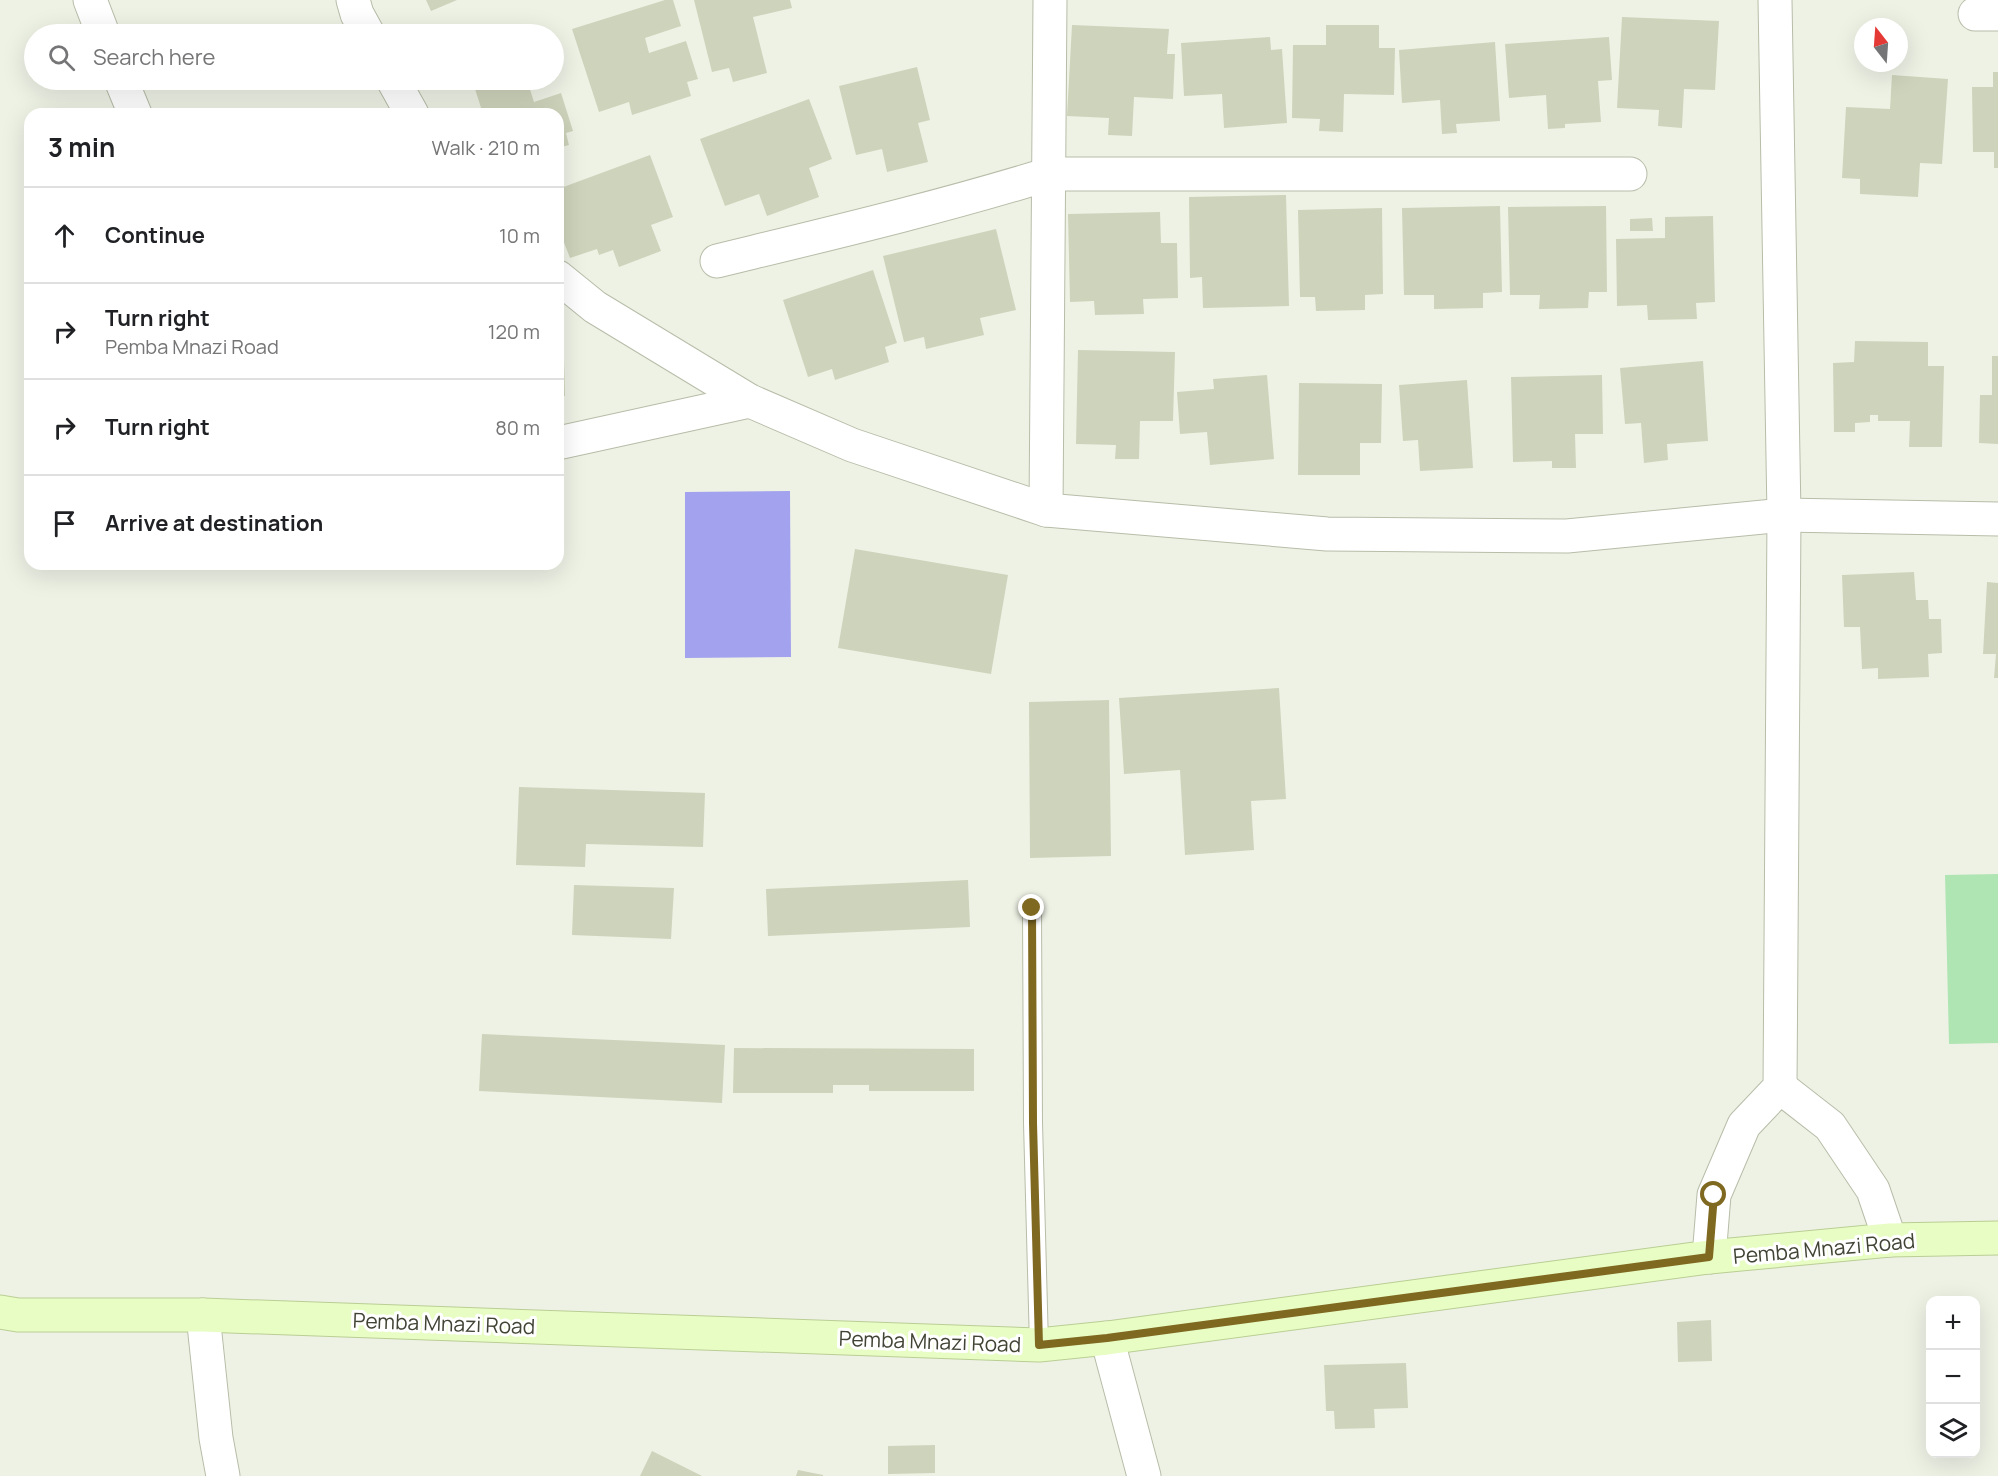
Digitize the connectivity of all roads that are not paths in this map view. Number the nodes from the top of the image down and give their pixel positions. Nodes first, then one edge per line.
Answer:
1 (90, 0) edge
2 (353, 0) edge
3 (1050, 0) edge
4 (1775, 0) edge
5 (99, 24) edge
6 (362, 24) edge
7 (125, 90) edge
8 (399, 90) edge
9 (133, 108) edge
10 (409, 108) edge
11 (1049, 174) junction
12 (1630, 174) dead end
13 (717, 261) dead end
14 (564, 282) edge
15 (750, 401) junction
16 (564, 441) edge
17 (1046, 510) junction
18 (1784, 515) junction
19 (1998, 519) edge
20 (1032, 908) dead end
21 (1780, 1087) junction
22 (1998, 1238) edge
23 (1890, 1240) junction
24 (1709, 1257) junction
25 (0, 1312) edge
26 (203, 1315) junction
27 (1107, 1338) junction
28 (1039, 1345) junction
29 (223, 1476) edge
30 (1144, 1476) edge

1 - 5 street
2 - 6 street
3 - 11 street
4 - 18 street
7 - 9 street
8 - 10 street
11 - 12 street
11 - 13 street
11 - 17 street
14 - 15 street
15 - 16 street
15 - 17 street
17 - 18 street
18 - 19 street
18 - 21 street
20 - 28 lane
21 - 23 street
21 - 24 street
22 - 23 main road, Pemba Mnazi Road
23 - 24 main road, Pemba Mnazi Road
24 - 27 main road, Pemba Mnazi Road
25 - 26 main road, Pemba Mnazi Road
26 - 28 main road, Pemba Mnazi Road
26 - 29 street
27 - 28 main road, Pemba Mnazi Road
27 - 30 street

